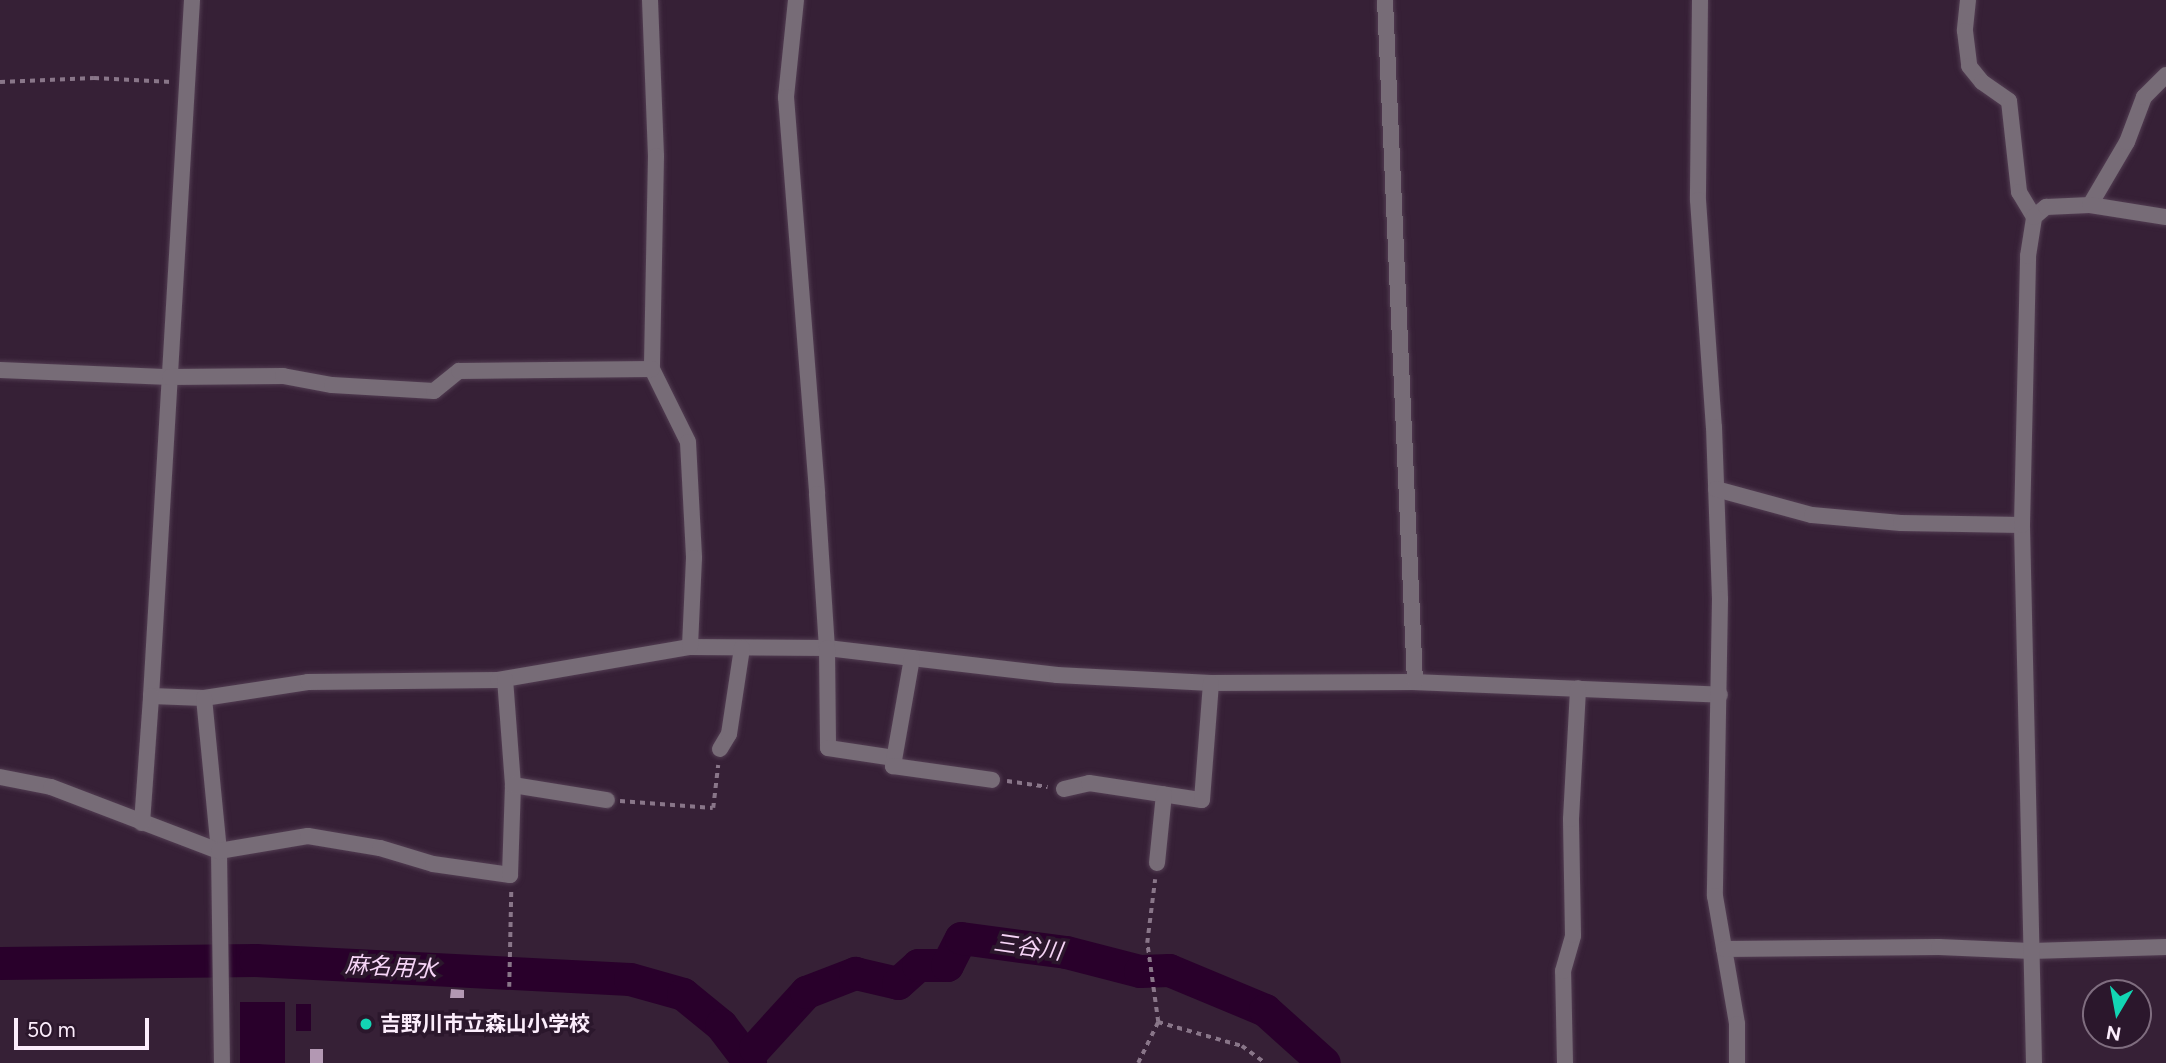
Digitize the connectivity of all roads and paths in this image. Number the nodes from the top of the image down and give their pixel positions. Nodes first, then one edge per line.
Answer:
1 (192, 0) edge
2 (650, 0) edge
3 (796, 0) edge
4 (1385, 0) edge
5 (1700, 0) edge
6 (1968, 0) edge
7 (2166, 75) edge
8 (0, 82) edge
9 (188, 83) junction
10 (2090, 205) junction
11 (2034, 217) junction
12 (2166, 217) edge
13 (652, 369) junction
14 (0, 370) edge
15 (170, 377) junction
16 (1716, 489) junction
17 (2022, 525) junction
18 (690, 647) junction
19 (742, 648) junction
20 (827, 648) junction
21 (912, 658) junction
22 (505, 678) junction
23 (1415, 682) junction
24 (1211, 683) junction
25 (1578, 688) junction
26 (1720, 695) junction
27 (151, 696) junction
28 (204, 698) junction
29 (720, 749) joint
30 (894, 758) junction
31 (0, 777) edge
32 (992, 780) joint
33 (513, 785) junction
34 (1064, 789) joint
35 (1164, 794) junction
36 (607, 800) joint
37 (142, 823) junction
38 (219, 851) junction
39 (1157, 863) joint
40 (510, 875) junction
41 (2166, 947) edge
42 (1724, 949) junction
43 (2031, 951) junction
44 (509, 986) dead end
45 (1158, 1023) junction
46 (222, 1063) edge
47 (1138, 1063) edge
48 (1265, 1063) edge
49 (1565, 1063) edge
50 (1737, 1063) edge
51 (2034, 1063) edge

1 - 9 street
2 - 13 street
3 - 20 street
4 - 23 street
5 - 16 street
6 - 11 street
7 - 10 street
8 - 9 path
9 - 15 street
10 - 11 street
10 - 12 street
11 - 17 street
13 - 15 street
13 - 18 street
14 - 15 street
15 - 27 street
16 - 17 street
16 - 26 street
17 - 43 street
18 - 19 street
18 - 22 street
19 - 20 street
19 - 29 street
20 - 21 street
20 - 30 street
21 - 24 street
21 - 30 street
22 - 28 street
22 - 33 street
23 - 24 street
23 - 25 street
24 - 35 street
25 - 26 street
25 - 49 street
26 - 42 street
27 - 28 street
27 - 37 street
28 - 38 street
29 - 36 path
30 - 32 street
31 - 37 street
32 - 34 path
33 - 36 street
33 - 40 street
34 - 35 street
35 - 39 street
37 - 38 street
38 - 40 street
38 - 46 street
39 - 45 path
40 - 44 path
41 - 43 street
42 - 43 street
42 - 50 street
43 - 51 street
45 - 47 path
45 - 48 path

